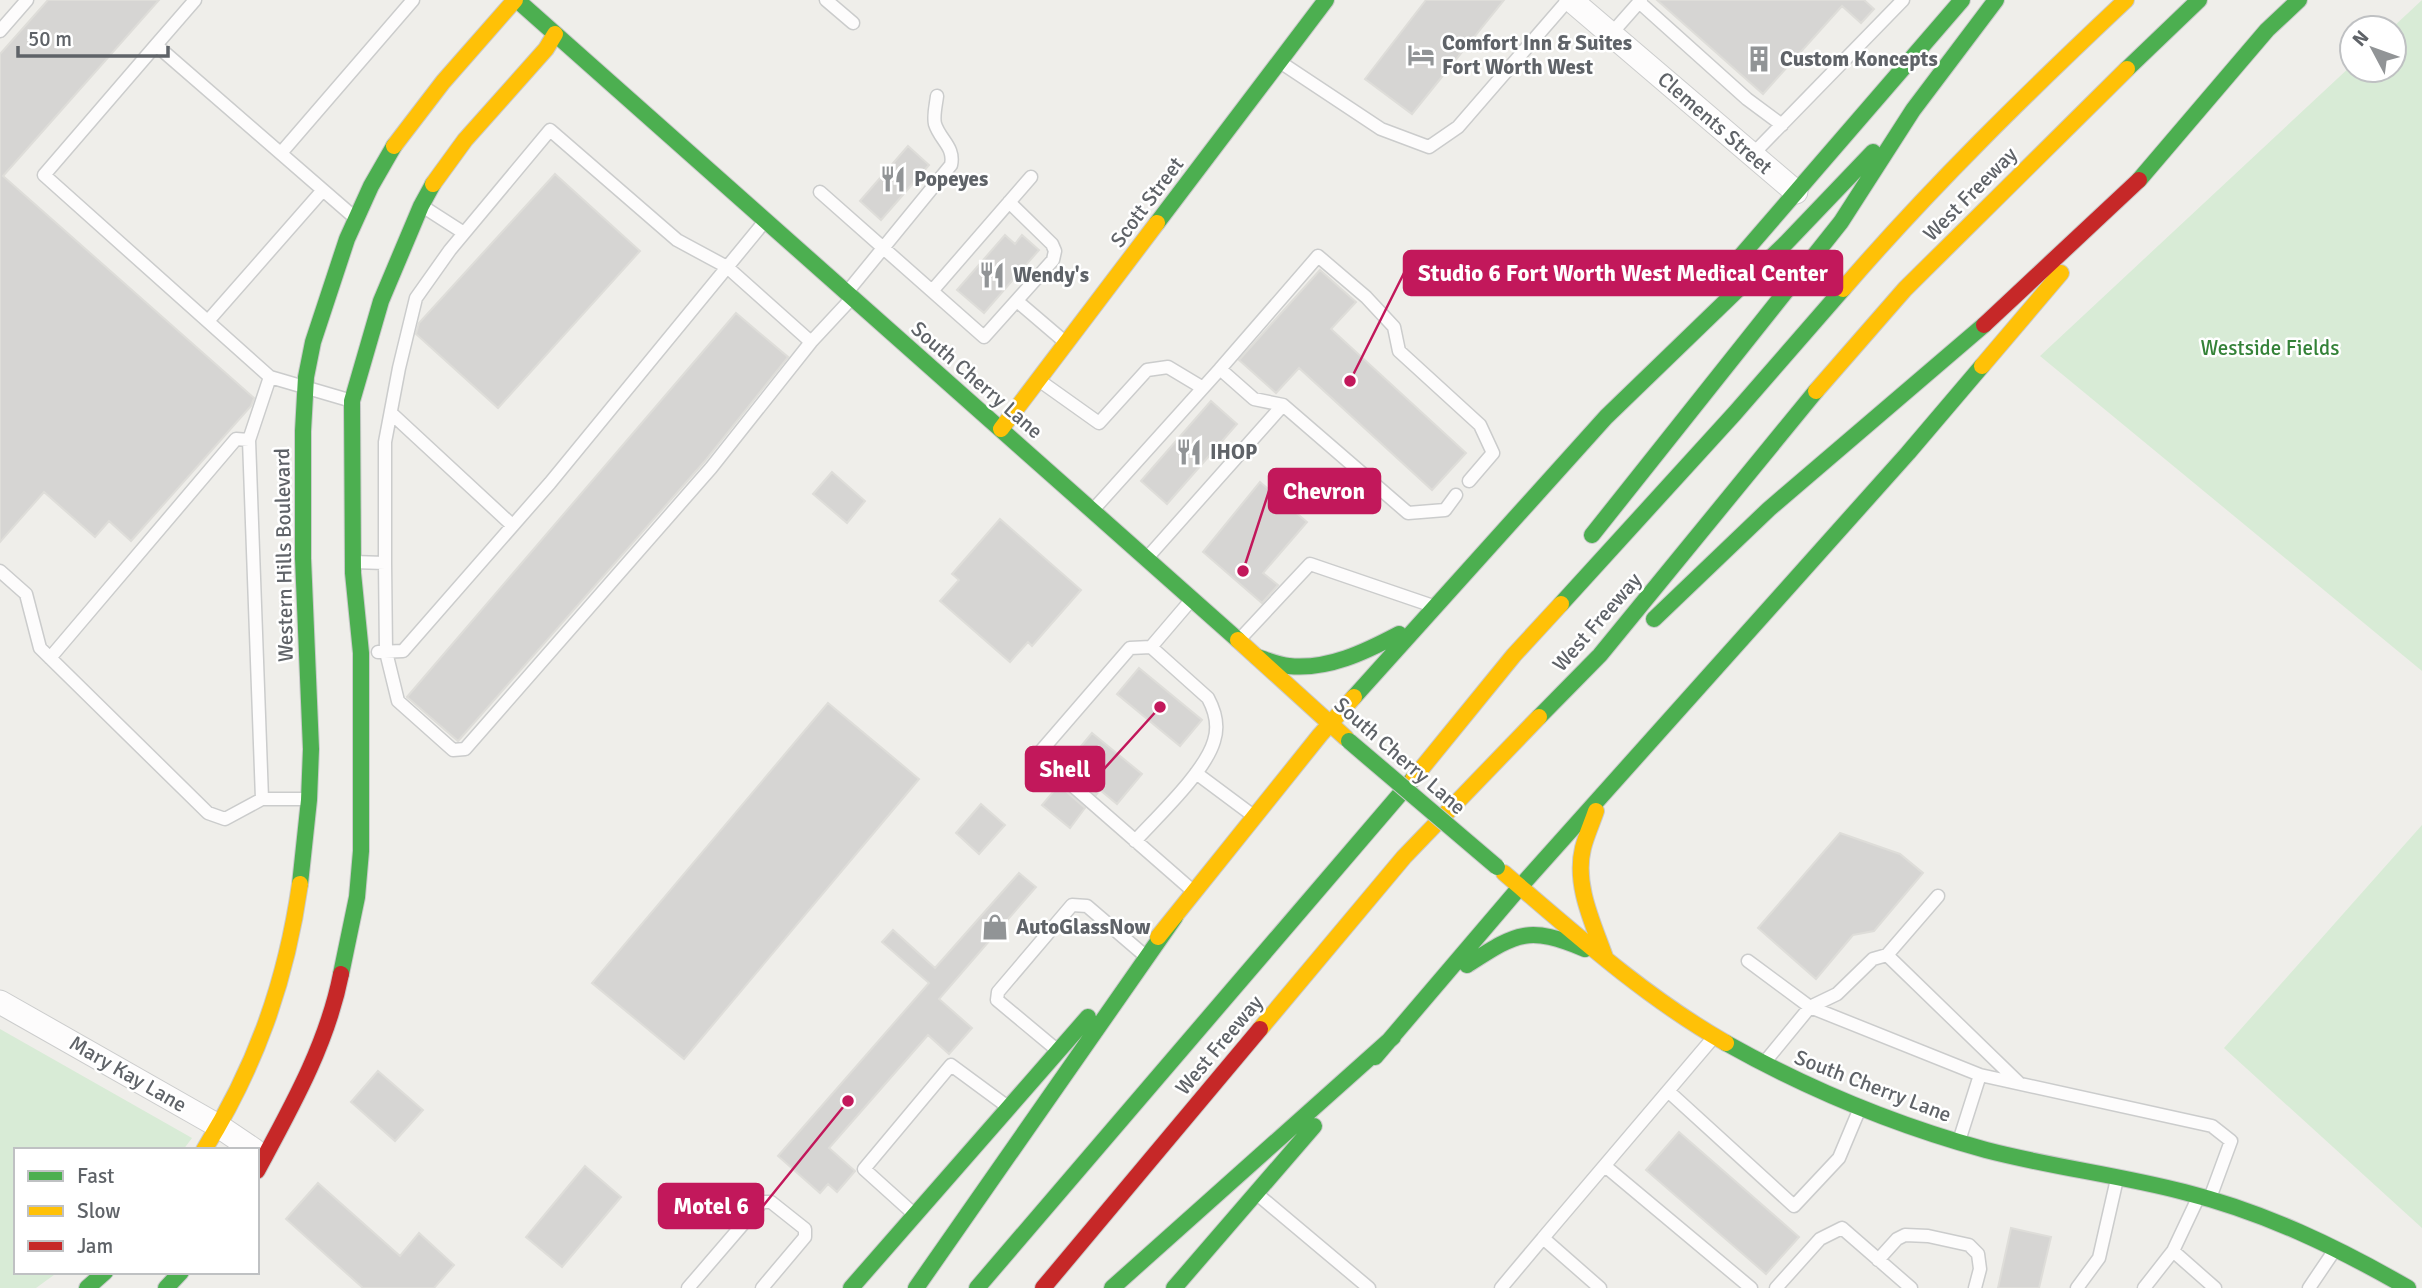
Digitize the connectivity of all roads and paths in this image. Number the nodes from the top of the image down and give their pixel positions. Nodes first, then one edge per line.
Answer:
1 (27, 0) edge
2 (195, 0) edge
3 (413, 0) edge
4 (515, 0) edge
5 (826, 0) edge
6 (1326, 0) edge
7 (1570, 0) edge
8 (1962, 0) edge
9 (1996, 0) edge
10 (2126, 0) edge
11 (2199, 0) edge
12 (2299, 0) edge
13 (2316, 0) edge
14 (1640, 1) edge
15 (1896, 2) edge
16 (853, 23) dead end
17 (2267, 30) junction
18 (0, 31) edge
19 (555, 34) junction
20 (1611, 34) junction
21 (156, 45) junction
22 (1280, 62) junction
23 (937, 96) dead end
24 (1913, 110) junction
25 (1782, 125) junction
26 (281, 153) junction
27 (1752, 155) junction
28 (1031, 177) dead end
29 (2139, 180) junction
30 (323, 190) junction
31 (820, 192) dead end
32 (1796, 192) junction
33 (1009, 202) junction
34 (421, 206) junction
35 (355, 218) junction
36 (766, 221) junction
37 (464, 233) junction
38 (883, 247) junction
39 (727, 267) junction
40 (932, 291) junction
41 (849, 295) junction
42 (1017, 301) junction
43 (208, 321) junction
44 (811, 342) junction
45 (1067, 344) junction
46 (1220, 369) junction
47 (270, 377) junction
48 (1039, 380) junction
49 (1203, 388) junction
50 (306, 389) junction
51 (352, 401) junction
52 (1283, 405) junction
53 (391, 413) junction
54 (1606, 416) junction
55 (1001, 429) junction
56 (249, 440) junction
57 (369, 442) junction
58 (1469, 481) dead end
59 (1456, 495) dead end
60 (1092, 510) junction
61 (512, 525) junction
62 (1580, 551) dead end
63 (1147, 558) junction
64 (353, 562) junction
65 (385, 563) junction
66 (0, 571) edge
67 (1192, 599) junction
68 (1536, 605) dead end
69 (1434, 606) junction
70 (1420, 622) junction
71 (1239, 641) junction
72 (1151, 647) junction
73 (386, 652) junction
74 (360, 653) junction
75 (1514, 655) junction
76 (1600, 655) junction
77 (50, 657) junction
78 (1257, 657) junction
79 (1329, 724) junction
80 (1196, 773) junction
81 (262, 799) junction
82 (308, 799) junction
83 (1601, 799) junction
84 (1255, 817) junction
85 (1135, 841) junction
86 (1520, 887) junction
87 (1195, 892) junction
88 (1938, 896) dead end
89 (1144, 955) junction
90 (1887, 955) junction
91 (1606, 959) junction
92 (1748, 961) dead end
93 (1446, 974) junction
94 (0, 1002) edge
95 (1810, 1007) junction
96 (1716, 1035) junction
97 (1393, 1037) junction
98 (1058, 1051) junction
99 (1072, 1062) junction
100 (1763, 1063) junction
101 (1980, 1075) junction
102 (2019, 1083) junction
103 (1668, 1091) junction
104 (1009, 1107) junction
105 (1860, 1107) junction
106 (220, 1127) junction
107 (1959, 1141) junction
108 (205, 1148) edge
109 (246, 1148) edge
110 (259, 1158) edge
111 (1605, 1166) junction
112 (2117, 1178) junction
113 (1255, 1193) junction
114 (2204, 1197) junction
115 (915, 1215) junction
116 (1543, 1238) junction
117 (2336, 1248) junction
118 (2174, 1251) junction
119 (1878, 1260) junction
120 (102, 1274) edge
121 (179, 1274) edge
122 (87, 1288) edge
123 (166, 1288) edge
124 (688, 1288) edge
125 (762, 1288) edge
126 (851, 1288) edge
127 (916, 1288) edge
128 (977, 1288) edge
129 (1043, 1288) edge
130 (1112, 1288) edge
131 (1174, 1288) edge
132 (1369, 1288) edge
133 (1501, 1288) edge
134 (1600, 1288) edge
135 (1751, 1288) edge
136 (1776, 1288) edge
137 (1911, 1288) edge
138 (1975, 1288) edge
139 (2077, 1288) edge
140 (2144, 1288) edge
141 (2215, 1288) edge
142 (2309, 1288) edge
143 (2408, 1288) edge

1 - 18 lane
2 - 21 lane
3 - 26 lane
4 - 19 main road, South Cherry Lane
4 - 35 main road, Western Hills Boulevard
5 - 16 lane
6 - 22 main road, Scott Street
7 - 20 street, Clements Street
7 - 22 lane
8 - 32 main road
9 - 24 main road
10 - 75 main road, West Freeway
11 - 76 main road, West Freeway
12 - 17 main road
13 - 17 main road
14 - 20 lane
14 - 25 lane
15 - 25 lane
17 - 29 main road
19 - 34 main road
19 - 36 main road, South Cherry Lane
20 - 27 street, Clements Street
21 - 26 lane
21 - 43 lane
22 - 45 main road, Scott Street
23 - 38 lane
24 - 54 main road
24 - 62 main road
25 - 27 lane
26 - 30 lane
27 - 32 street, Clements Street
28 - 33 lane
29 - 76 main road
29 - 83 main road
30 - 35 lane
30 - 43 lane
31 - 38 lane
32 - 54 main road
33 - 40 lane
33 - 42 lane
34 - 37 lane
34 - 51 main road
35 - 50 main road, Western Hills Boulevard
36 - 39 lane
36 - 41 main road, South Cherry Lane
37 - 39 lane
37 - 53 lane
38 - 40 lane
38 - 41 lane
39 - 44 lane
39 - 61 lane
40 - 42 lane
41 - 44 lane
41 - 55 main road, South Cherry Lane
42 - 45 lane
43 - 47 lane
44 - 73 lane
45 - 48 main road, Scott Street
46 - 49 lane
46 - 52 lane
46 - 58 lane
47 - 50 lane
47 - 56 lane
48 - 49 lane
48 - 55 main road, Scott Street
49 - 60 lane
50 - 51 lane
50 - 82 main road, Western Hills Boulevard
51 - 57 main road
52 - 59 lane
52 - 63 lane
53 - 57 lane
53 - 61 lane
54 - 69 main road
55 - 60 main road, South Cherry Lane
56 - 77 lane
56 - 81 lane
57 - 64 main road
57 - 65 lane
60 - 63 main road, South Cherry Lane
61 - 73 lane
63 - 67 main road, South Cherry Lane
64 - 65 lane
64 - 74 main road
65 - 73 lane
66 - 77 lane
67 - 71 main road, South Cherry Lane
67 - 72 lane
68 - 75 main road
69 - 70 main road
69 - 71 lane
70 - 78 main road
70 - 79 main road
71 - 78 main road, South Cherry Lane
72 - 80 lane
72 - 85 lane
73 - 74 lane
74 - 110 main road
75 - 128 main road, West Freeway
76 - 129 main road, West Freeway
77 - 81 lane
78 - 79 main road, South Cherry Lane
79 - 84 main road
79 - 86 main road, South Cherry Lane, bridge
80 - 84 lane
80 - 85 lane
81 - 82 lane
82 - 106 main road, Western Hills Boulevard
83 - 86 main road
83 - 91 main road
84 - 87 main road
85 - 87 lane
86 - 91 main road, South Cherry Lane
86 - 93 main road
87 - 89 main road
88 - 90 lane
89 - 98 main road
89 - 98 lane
89 - 99 main road
90 - 95 lane
90 - 102 lane
91 - 93 main road
91 - 96 main road, South Cherry Lane
92 - 95 lane
93 - 97 main road
94 - 106 street, Mary Kay Lane
95 - 100 lane
95 - 101 lane
96 - 100 main road, South Cherry Lane
96 - 103 lane
97 - 113 main road
97 - 130 main road
98 - 99 lane
98 - 104 main road
99 - 127 main road
100 - 105 main road, South Cherry Lane
101 - 102 lane
101 - 107 lane
102 - 114 lane
103 - 105 lane
103 - 111 lane
104 - 115 main road
104 - 115 lane
105 - 107 main road, South Cherry Lane
106 - 108 main road, Western Hills Boulevard
106 - 109 street, Mary Kay Lane
107 - 112 main road, South Cherry Lane
111 - 116 lane
111 - 135 lane
112 - 114 main road, South Cherry Lane
112 - 139 lane
113 - 131 main road
113 - 132 lane
114 - 117 main road, South Cherry Lane
114 - 118 lane
115 - 126 main road
116 - 133 lane
116 - 134 lane
117 - 142 lane
117 - 143 main road, South Cherry Lane
118 - 140 lane
118 - 141 lane
119 - 136 lane
119 - 137 lane
119 - 138 lane
120 - 122 main road
121 - 123 main road
124 - 125 lane

